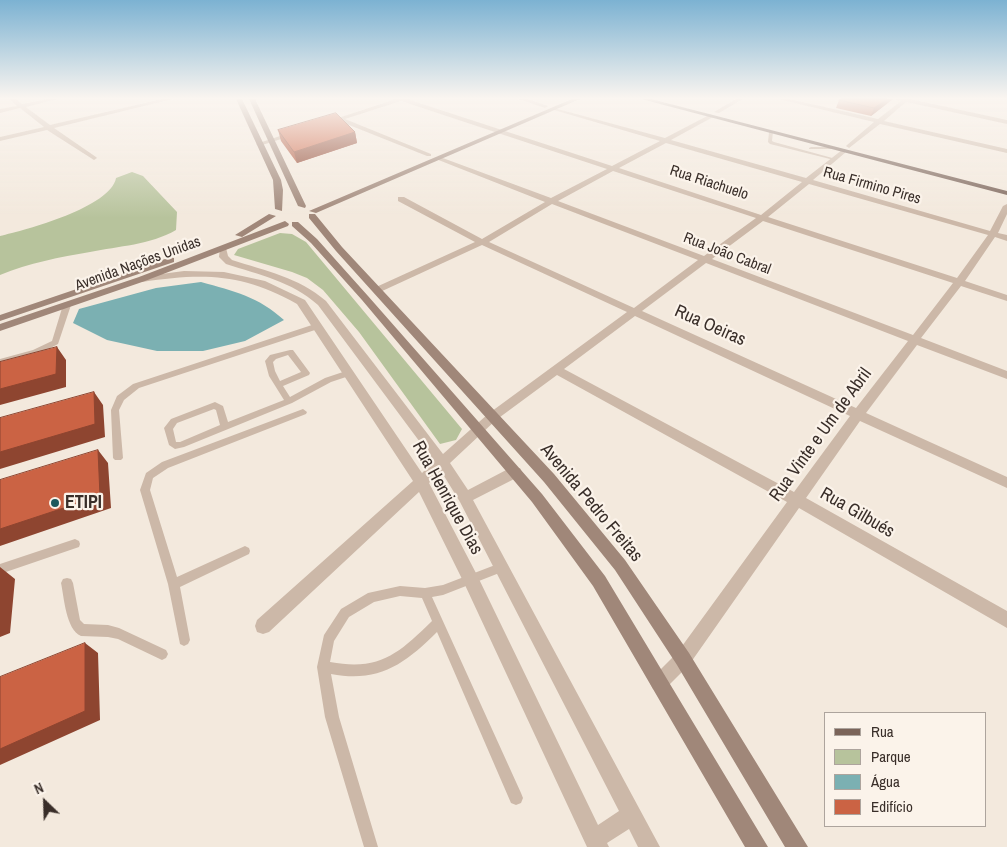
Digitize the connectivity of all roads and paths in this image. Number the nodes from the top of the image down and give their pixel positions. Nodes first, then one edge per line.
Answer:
1 (64, 139) edge
2 (257, 139) edge
3 (276, 139) edge
4 (389, 139) edge
5 (470, 139) edge
6 (480, 139) edge
7 (523, 139) edge
8 (659, 139) edge
9 (667, 139) edge
10 (770, 139) edge
11 (782, 139) edge
12 (787, 139) edge
13 (809, 139) edge
14 (858, 139) edge
15 (952, 139) edge
16 (271, 140) junction
17 (664, 140) junction
18 (259, 144) junction
19 (832, 148) junction
20 (846, 148) junction
21 (820, 150) junction
22 (1007, 151) edge
23 (815, 154) junction
24 (434, 156) junction
25 (94, 158) dead end
26 (834, 159) junction
27 (613, 168) junction
28 (806, 182) junction
29 (1007, 185) edge
30 (1007, 194) edge
31 (401, 199) dead end
32 (552, 201) junction
33 (1007, 206) edge
34 (280, 209) junction
35 (308, 210) junction
36 (272, 216) junction
37 (763, 217) junction
38 (290, 224) junction
39 (993, 234) junction
40 (1007, 238) edge
41 (482, 242) junction
42 (222, 250) junction
43 (704, 260) junction
44 (142, 279) junction
45 (959, 282) junction
46 (377, 290) junction
47 (1007, 298) edge
48 (68, 305) junction
49 (632, 312) junction
50 (0, 318) edge
51 (335, 320) junction
52 (318, 326) junction
53 (0, 328) edge
54 (914, 340) junction
55 (0, 362) edge
56 (555, 369) junction
57 (349, 373) junction
58 (1007, 375) edge
59 (279, 385) junction
60 (289, 401) junction
61 (303, 412) dead end
62 (858, 414) junction
63 (492, 417) junction
64 (225, 427) junction
65 (478, 428) junction
66 (118, 458) dead end
67 (443, 463) junction
68 (515, 472) junction
69 (421, 482) junction
70 (1007, 483) edge
71 (465, 498) junction
72 (796, 500) junction
73 (75, 544) dead end
74 (244, 551) dead end
75 (503, 567) junction
76 (0, 569) edge
77 (471, 580) junction
78 (67, 583) dead end
79 (174, 584) junction
80 (425, 593) junction
81 (1007, 620) edge
82 (438, 623) junction
83 (263, 626) dead end
84 (184, 640) dead end
85 (162, 654) dead end
86 (682, 659) junction
87 (323, 667) junction
88 (659, 683) junction
89 (516, 798) dead end
90 (632, 815) junction
91 (597, 843) edge
92 (371, 847) edge
93 (649, 847) edge
94 (756, 847) edge
95 (797, 847) edge

1 - 25 street
2 - 18 main road
3 - 16 street
4 - 24 street, Rua João Cabral
5 - 24 main road
6 - 24 main road
7 - 27 street, Rua Riachuelo
8 - 17 street, Rua Firmino Pires
9 - 17 street
10 - 23 lane
11 - 21 lane
12 - 19 main road
13 - 20 main road
14 - 20 street
15 - 22 street
16 - 18 street
16 - 35 main road, Avenida Pedro Freitas
17 - 27 street
17 - 28 street, Rua Firmino Pires
18 - 34 main road
19 - 20 main road
19 - 21 lane
20 - 26 street
20 - 29 main road
20 - 30 main road
21 - 23 lane
23 - 26 lane
24 - 32 street, Rua João Cabral
24 - 35 main road
26 - 28 street
27 - 32 street
27 - 37 street, Rua Riachuelo
28 - 37 street
28 - 39 street, Rua Firmino Pires
31 - 41 street, Rua Oeiras
32 - 41 street
32 - 43 street, Rua João Cabral
33 - 39 street, Rua Vinte e Um de Abril
34 - 35 main road
34 - 36 main road, Avenida Nações Unidas
35 - 38 main road, Avenida Nações Unidas
35 - 46 main road, Avenida Pedro Freitas
36 - 38 main road
36 - 50 main road, Avenida Nações Unidas
37 - 43 street
37 - 45 street, Rua Riachuelo
38 - 42 main road, Avenida Nações Unidas
38 - 65 main road
39 - 40 street, Rua Firmino Pires
39 - 45 street, Rua Vinte e Um de Abril
41 - 46 street
41 - 49 street, Rua Oeiras
42 - 44 main road, Avenida Nações Unidas
42 - 51 street, Rua Henrique Dias
43 - 49 street
43 - 54 street, Rua João Cabral
44 - 48 main road, Avenida Nações Unidas
44 - 52 street, Rua Henrique Dias
45 - 47 street, Rua Riachuelo
45 - 54 street, Rua Vinte e Um de Abril
46 - 63 main road, Avenida Pedro Freitas
48 - 53 main road, Avenida Nações Unidas
48 - 55 lane
49 - 56 street
49 - 62 street, Rua Oeiras
51 - 52 street
51 - 67 street, Rua Henrique Dias
52 - 57 street, Rua Henrique Dias
52 - 66 lane
54 - 58 street, Rua João Cabral
54 - 62 street, Rua Vinte e Um de Abril
56 - 63 street
56 - 72 street, Rua Gilbués
57 - 60 lane
57 - 69 street, Rua Henrique Dias
59 - 59 lane
59 - 60 lane
60 - 64 lane
61 - 79 lane
62 - 70 street, Rua Oeiras
62 - 72 street, Rua Vinte e Um de Abril
63 - 65 street
63 - 86 main road, Avenida Pedro Freitas
64 - 64 lane
65 - 67 street
65 - 68 main road
67 - 69 street
67 - 71 street, Rua Henrique Dias
68 - 71 street
68 - 88 main road
69 - 77 street, Rua Henrique Dias
69 - 83 street
71 - 75 street, Rua Henrique Dias
72 - 81 street, Rua Gilbués
72 - 86 street, Rua Vinte e Um de Abril
73 - 76 lane
74 - 79 lane
75 - 77 lane
75 - 90 street, Rua Henrique Dias
77 - 80 lane
77 - 91 street, Rua Henrique Dias
78 - 85 lane
79 - 84 lane
80 - 82 lane
80 - 87 lane
82 - 87 lane
82 - 89 lane
86 - 88 street, Rua Vinte e Um de Abril
86 - 95 main road, Avenida Pedro Freitas
87 - 92 lane
88 - 94 main road
90 - 91 street
90 - 93 street, Rua Henrique Dias

